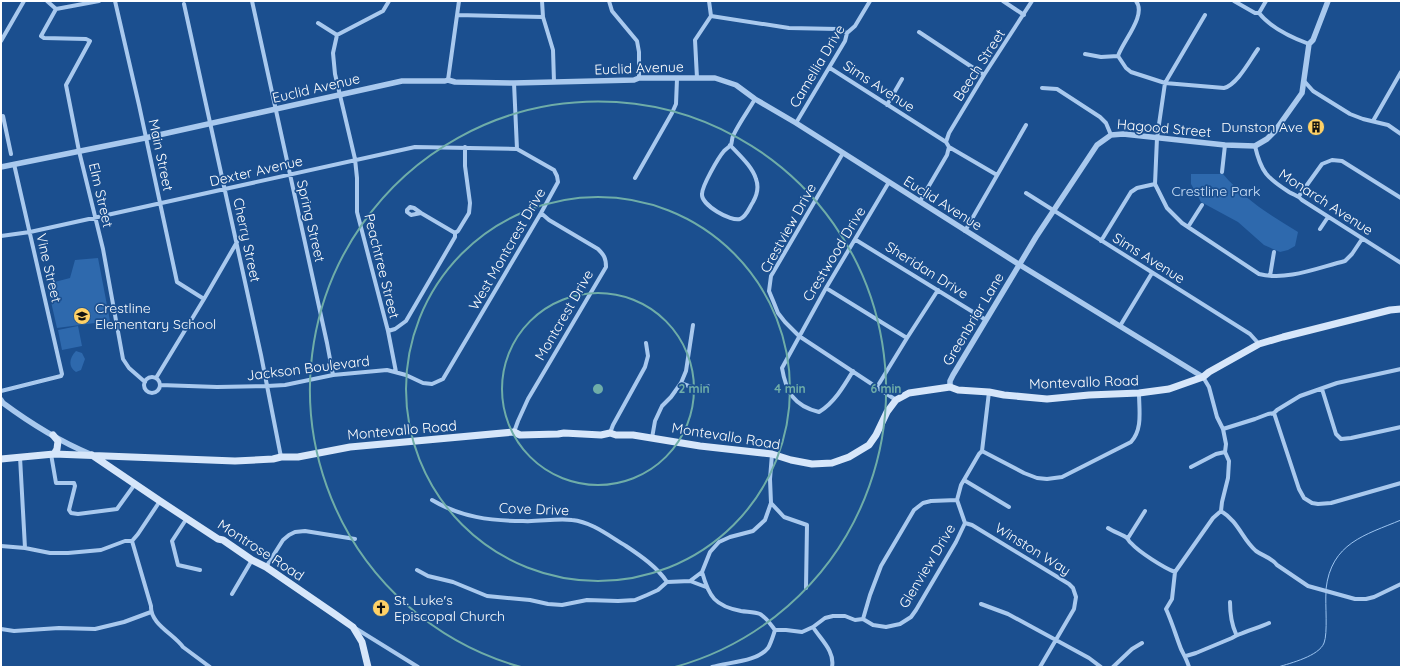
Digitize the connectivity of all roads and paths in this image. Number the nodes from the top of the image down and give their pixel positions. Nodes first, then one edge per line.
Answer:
1 (24, 1) edge
2 (46, 1) edge
3 (99, 1) edge
4 (115, 1) edge
5 (252, 1) edge
6 (389, 1) edge
7 (459, 1) edge
8 (542, 1) edge
9 (610, 1) edge
10 (709, 1) edge
11 (870, 1) edge
12 (1003, 1) edge
13 (1032, 1) edge
14 (1136, 1) edge
15 (1234, 1) edge
16 (1266, 1) edge
17 (1328, 1) edge
18 (184, 4) dead end
19 (56, 9) junction
20 (1258, 14) junction
21 (457, 15) junction
22 (1024, 15) junction
23 (1205, 15) dead end
24 (710, 16) junction
25 (543, 17) junction
26 (318, 23) dead end
27 (918, 32) dead end
28 (847, 33) junction
29 (337, 35) junction
30 (1, 42) edge
31 (1309, 44) junction
32 (1258, 48) dead end
33 (1085, 54) dead end
34 (1118, 56) junction
35 (830, 68) junction
36 (1401, 72) edge
37 (984, 75) junction
38 (639, 78) junction
39 (697, 78) junction
40 (677, 79) junction
41 (448, 80) junction
42 (902, 80) dead end
43 (554, 82) junction
44 (1305, 82) junction
45 (514, 83) junction
46 (1165, 83) junction
47 (1042, 88) dead end
48 (341, 95) junction
49 (755, 99) junction
50 (887, 105) junction
51 (276, 110) junction
52 (3, 116) dead end
53 (1373, 121) junction
54 (796, 123) junction
55 (211, 124) junction
56 (1026, 125) dead end
57 (1401, 134) edge
58 (1110, 135) junction
59 (145, 138) junction
60 (1157, 138) junction
61 (946, 142) junction
62 (730, 145) junction
63 (1225, 145) junction
64 (1255, 146) junction
65 (465, 147) junction
66 (949, 147) junction
67 (517, 149) junction
68 (79, 151) junction
69 (843, 153) junction
70 (11, 154) dead end
71 (354, 161) junction
72 (14, 164) junction
73 (1, 167) edge
74 (1222, 172) dead end
75 (290, 174) junction
76 (997, 175) junction
77 (635, 178) dead end
78 (889, 182) junction
79 (1155, 184) junction
80 (225, 189) junction
81 (1026, 193) dead end
82 (1299, 196) junction
83 (1401, 198) edge
84 (920, 201) junction
85 (160, 203) junction
86 (1202, 205) dead end
87 (1053, 211) junction
88 (421, 213) dead end
89 (541, 213) junction
90 (96, 217) junction
91 (1328, 217) junction
92 (1188, 227) junction
93 (1320, 229) dead end
94 (965, 231) junction
95 (30, 232) junction
96 (455, 233) junction
97 (1, 236) edge
98 (1362, 238) junction
99 (856, 240) junction
100 (1101, 241) junction
101 (237, 242) junction
102 (1274, 252) dead end
103 (1401, 263) edge
104 (1020, 265) junction
105 (1152, 273) junction
106 (1270, 276) junction
107 (826, 288) junction
108 (938, 290) junction
109 (204, 299) junction
110 (1401, 309) edge
111 (986, 320) junction
112 (693, 325) dead end
113 (1120, 326) junction
114 (388, 332) junction
115 (799, 336) junction
116 (907, 338) junction
117 (646, 343) dead end
118 (1259, 344) junction
119 (124, 359) joint
120 (1401, 369) edge
121 (853, 371) junction
122 (396, 372) junction
123 (333, 375) junction
124 (1203, 377) junction
125 (156, 378) junction
126 (145, 382) junction
127 (432, 384) joint
128 (681, 384) junction
129 (160, 385) junction
130 (267, 386) junction
131 (708, 386) dead end
132 (877, 387) junction
133 (950, 387) junction
134 (1322, 389) junction
135 (1, 391) edge
136 (989, 392) junction
137 (1139, 393) junction
138 (1, 400) edge
139 (896, 400) junction
140 (1274, 414) junction
141 (1401, 427) edge
142 (1223, 429) junction
143 (514, 432) junction
144 (610, 433) junction
145 (53, 435) junction
146 (652, 438) junction
147 (982, 451) junction
148 (1225, 452) junction
149 (53, 454) junction
150 (90, 454) junction
151 (772, 454) junction
152 (20, 457) junction
153 (121, 457) junction
154 (281, 457) junction
155 (1, 459) edge
156 (1191, 467) dead end
157 (117, 471) junction
158 (964, 480) junction
159 (1401, 483) edge
160 (135, 484) junction
161 (432, 500) dead end
162 (957, 500) junction
163 (160, 501) junction
164 (771, 503) junction
165 (1009, 507) dead end
166 (1145, 511) dead end
167 (1221, 511) junction
168 (187, 518) junction
169 (965, 523) junction
170 (1108, 528) dead end
171 (1128, 538) junction
172 (354, 539) dead end
173 (132, 541) junction
174 (1, 546) edge
175 (25, 548) junction
176 (252, 560) junction
177 (266, 568) junction
178 (200, 570) dead end
179 (417, 570) dead end
180 (702, 572) junction
181 (1175, 572) junction
182 (690, 581) junction
183 (667, 582) junction
184 (1401, 584) edge
185 (706, 587) junction
186 (806, 588) dead end
187 (232, 594) dead end
188 (1230, 602) dead end
189 (981, 604) dead end
190 (151, 612) junction
191 (863, 619) junction
192 (1269, 623) dead end
193 (813, 627) junction
194 (1, 629) edge
195 (775, 630) junction
196 (1236, 634) junction
197 (362, 637) junction
198 (1055, 640) junction
199 (1142, 643) dead end
200 (1186, 656) junction
201 (210, 667) edge
202 (368, 667) edge
203 (418, 667) edge
204 (712, 667) edge
205 (833, 667) edge
206 (1040, 667) edge
207 (1101, 667) edge
208 (1113, 667) edge
209 (1189, 667) edge

1 - 30 street
2 - 19 street
3 - 19 street
4 - 59 street, Main Street
5 - 51 street, Spring Street
6 - 29 street
7 - 21 street
8 - 25 street
9 - 38 street
10 - 24 street
11 - 28 street, Camellia Drive
12 - 22 street
13 - 22 street, Beech Street
14 - 34 street
15 - 20 street
16 - 20 street
17 - 31 street
18 - 55 street, Cherry Street
19 - 68 street, Elm Street
20 - 31 street
21 - 25 street
21 - 41 street
22 - 37 street, Beech Street
23 - 46 street
24 - 28 street
24 - 39 street
25 - 43 street
26 - 29 street
27 - 37 street
28 - 35 street, Camellia Drive
29 - 48 street, Peachtree Street
31 - 44 street
32 - 46 street
33 - 34 street
34 - 46 street
35 - 50 street, Sims Avenue
35 - 54 street, Camellia Drive
36 - 53 street
37 - 61 street, Beech Street
38 - 40 street, Euclid Avenue
38 - 43 street, Euclid Avenue
39 - 40 street, Euclid Avenue
39 - 49 street, Euclid Avenue
40 - 77 street
41 - 45 street, Euclid Avenue
41 - 48 street, Euclid Avenue
42 - 50 street
43 - 45 street, Euclid Avenue
44 - 53 street
44 - 64 street
45 - 67 street
46 - 60 street
47 - 58 street
48 - 51 street, Euclid Avenue
48 - 71 street, Peachtree Street
49 - 54 street, Euclid Avenue
49 - 62 street
50 - 61 street, Sims Avenue
51 - 55 street, Euclid Avenue
51 - 75 street, Spring Street
52 - 70 street
53 - 57 street
54 - 69 street, Euclid Avenue
55 - 59 street, Euclid Avenue
55 - 80 street, Cherry Street
56 - 76 street
58 - 60 street, Hagood Street
58 - 87 street, Hagood Street
59 - 68 street, Euclid Avenue
59 - 85 street, Main Street
60 - 63 street, Hagood Street
60 - 79 street
61 - 66 street, Sims Avenue
62 - 62 street
63 - 64 street, Hagood Street
63 - 74 street
64 - 82 street, Monarch Avenue
65 - 67 street, Dexter Avenue
65 - 71 street, Dexter Avenue
65 - 96 street
66 - 76 street, Sims Avenue
66 - 84 street
67 - 89 street, West Montcrest Drive
68 - 72 street, Euclid Avenue
68 - 90 street, Elm Street
69 - 78 street, Euclid Avenue
69 - 115 street, Crestview Drive
71 - 75 street, Dexter Avenue
71 - 114 street, Peachtree Street
72 - 73 street, Euclid Avenue
72 - 95 street, Vine Street
75 - 80 street, Dexter Avenue
75 - 123 street, Spring Street
76 - 94 street
78 - 84 street, Euclid Avenue
78 - 99 street, Crestwood Drive
79 - 92 street
79 - 100 street
80 - 85 street, Dexter Avenue
80 - 101 street, Cherry Street
81 - 87 street, Sims Avenue
82 - 83 street
82 - 91 street, Monarch Avenue
84 - 94 street, Euclid Avenue
85 - 90 street, Dexter Avenue
85 - 109 street, Main Street
86 - 92 street
87 - 100 street, Sims Avenue
87 - 104 street, Hagood Street
88 - 96 street
89 - 127 street, West Montcrest Drive
89 - 143 street, Montcrest Drive
90 - 95 street, Dexter Avenue
90 - 119 street, Elm Street
91 - 93 street
91 - 98 street, Monarch Avenue
92 - 106 street
94 - 104 street, Euclid Avenue
95 - 97 street, Dexter Avenue
95 - 135 street, Vine Street
96 - 114 street
98 - 103 street, Monarch Avenue
98 - 106 street
99 - 107 street, Crestwood Drive
99 - 108 street, Sheridan Drive
100 - 105 street, Sims Avenue
101 - 109 street
101 - 130 street, Cherry Street
102 - 106 street
104 - 111 street, Greenbriar Lane
104 - 113 street, Euclid Avenue
105 - 113 street
105 - 118 street, Sims Avenue
107 - 115 street, Crestwood Drive
107 - 116 street
108 - 111 street, Sheridan Drive
108 - 116 street
109 - 125 street
110 - 118 main road, Montevallo Road
111 - 133 street, Greenbriar Lane
112 - 128 street
113 - 124 street, Euclid Avenue
114 - 122 street, Peachtree Street
115 - 121 street, Crestview Drive
115 - 121 street, Crestwood Drive
116 - 132 street
117 - 144 street
118 - 124 main road, Montevallo Road
119 - 126 street, Jackson Boulevard
120 - 134 street
121 - 132 street, Crestview Drive
122 - 123 street, Jackson Boulevard
122 - 127 street, Jackson Boulevard
123 - 130 street, Jackson Boulevard
124 - 137 main road, Montevallo Road
124 - 142 street
125 - 126 street
125 - 129 street
126 - 129 street, Jackson Boulevard
128 - 131 street
128 - 146 street
129 - 130 street, Jackson Boulevard
130 - 154 street, Cherry Street
132 - 139 street, Crestview Drive
133 - 136 main road, Montevallo Road
133 - 139 main road, Montevallo Road
134 - 140 street
134 - 141 street
136 - 137 main road, Montevallo Road
136 - 147 street
137 - 147 street
138 - 145 street
139 - 151 main road, Montevallo Road
140 - 142 street
140 - 159 street
142 - 148 street
143 - 144 main road, Montevallo Road
143 - 154 main road, Montevallo Road
144 - 146 main road, Montevallo Road
145 - 149 main road
145 - 150 street
146 - 151 main road, Montevallo Road
147 - 158 street
148 - 156 street
148 - 167 street
149 - 150 main road, Montevallo Road
149 - 152 main road, Montevallo Road
149 - 160 street
150 - 153 main road, Montevallo Road
150 - 157 main road, Montrose Road
151 - 164 street
152 - 155 main road, Montevallo Road
152 - 175 street
153 - 154 main road, Montevallo Road
153 - 157 main road
157 - 160 main road, Montrose Road
158 - 162 street
158 - 165 street
160 - 163 main road, Montrose Road
161 - 183 street, Cove Drive
162 - 169 street, Glenview Drive
162 - 191 street
163 - 168 main road, Montrose Road
163 - 173 street
164 - 180 street
164 - 186 street
166 - 171 street
167 - 181 street
167 - 184 street
168 - 176 main road, Montrose Road
168 - 178 street
169 - 191 street, Glenview Drive
169 - 198 street, Winston Way
170 - 171 street
171 - 181 street
172 - 177 street
173 - 175 street
173 - 190 street
174 - 175 street
176 - 177 main road, Montrose Road
176 - 187 street
177 - 197 main road, Montrose Road
179 - 183 street
180 - 182 street
180 - 185 street
181 - 200 street
182 - 183 street
182 - 185 street
185 - 195 street
188 - 196 street
189 - 198 street
190 - 194 street
190 - 201 street
191 - 193 street, Glenview Drive
192 - 196 street
193 - 195 street, Glenview Drive
193 - 205 street
195 - 204 street
196 - 200 street
197 - 202 main road
197 - 203 street
198 - 206 street, Winston Way
198 - 207 street
199 - 208 street
200 - 209 street

